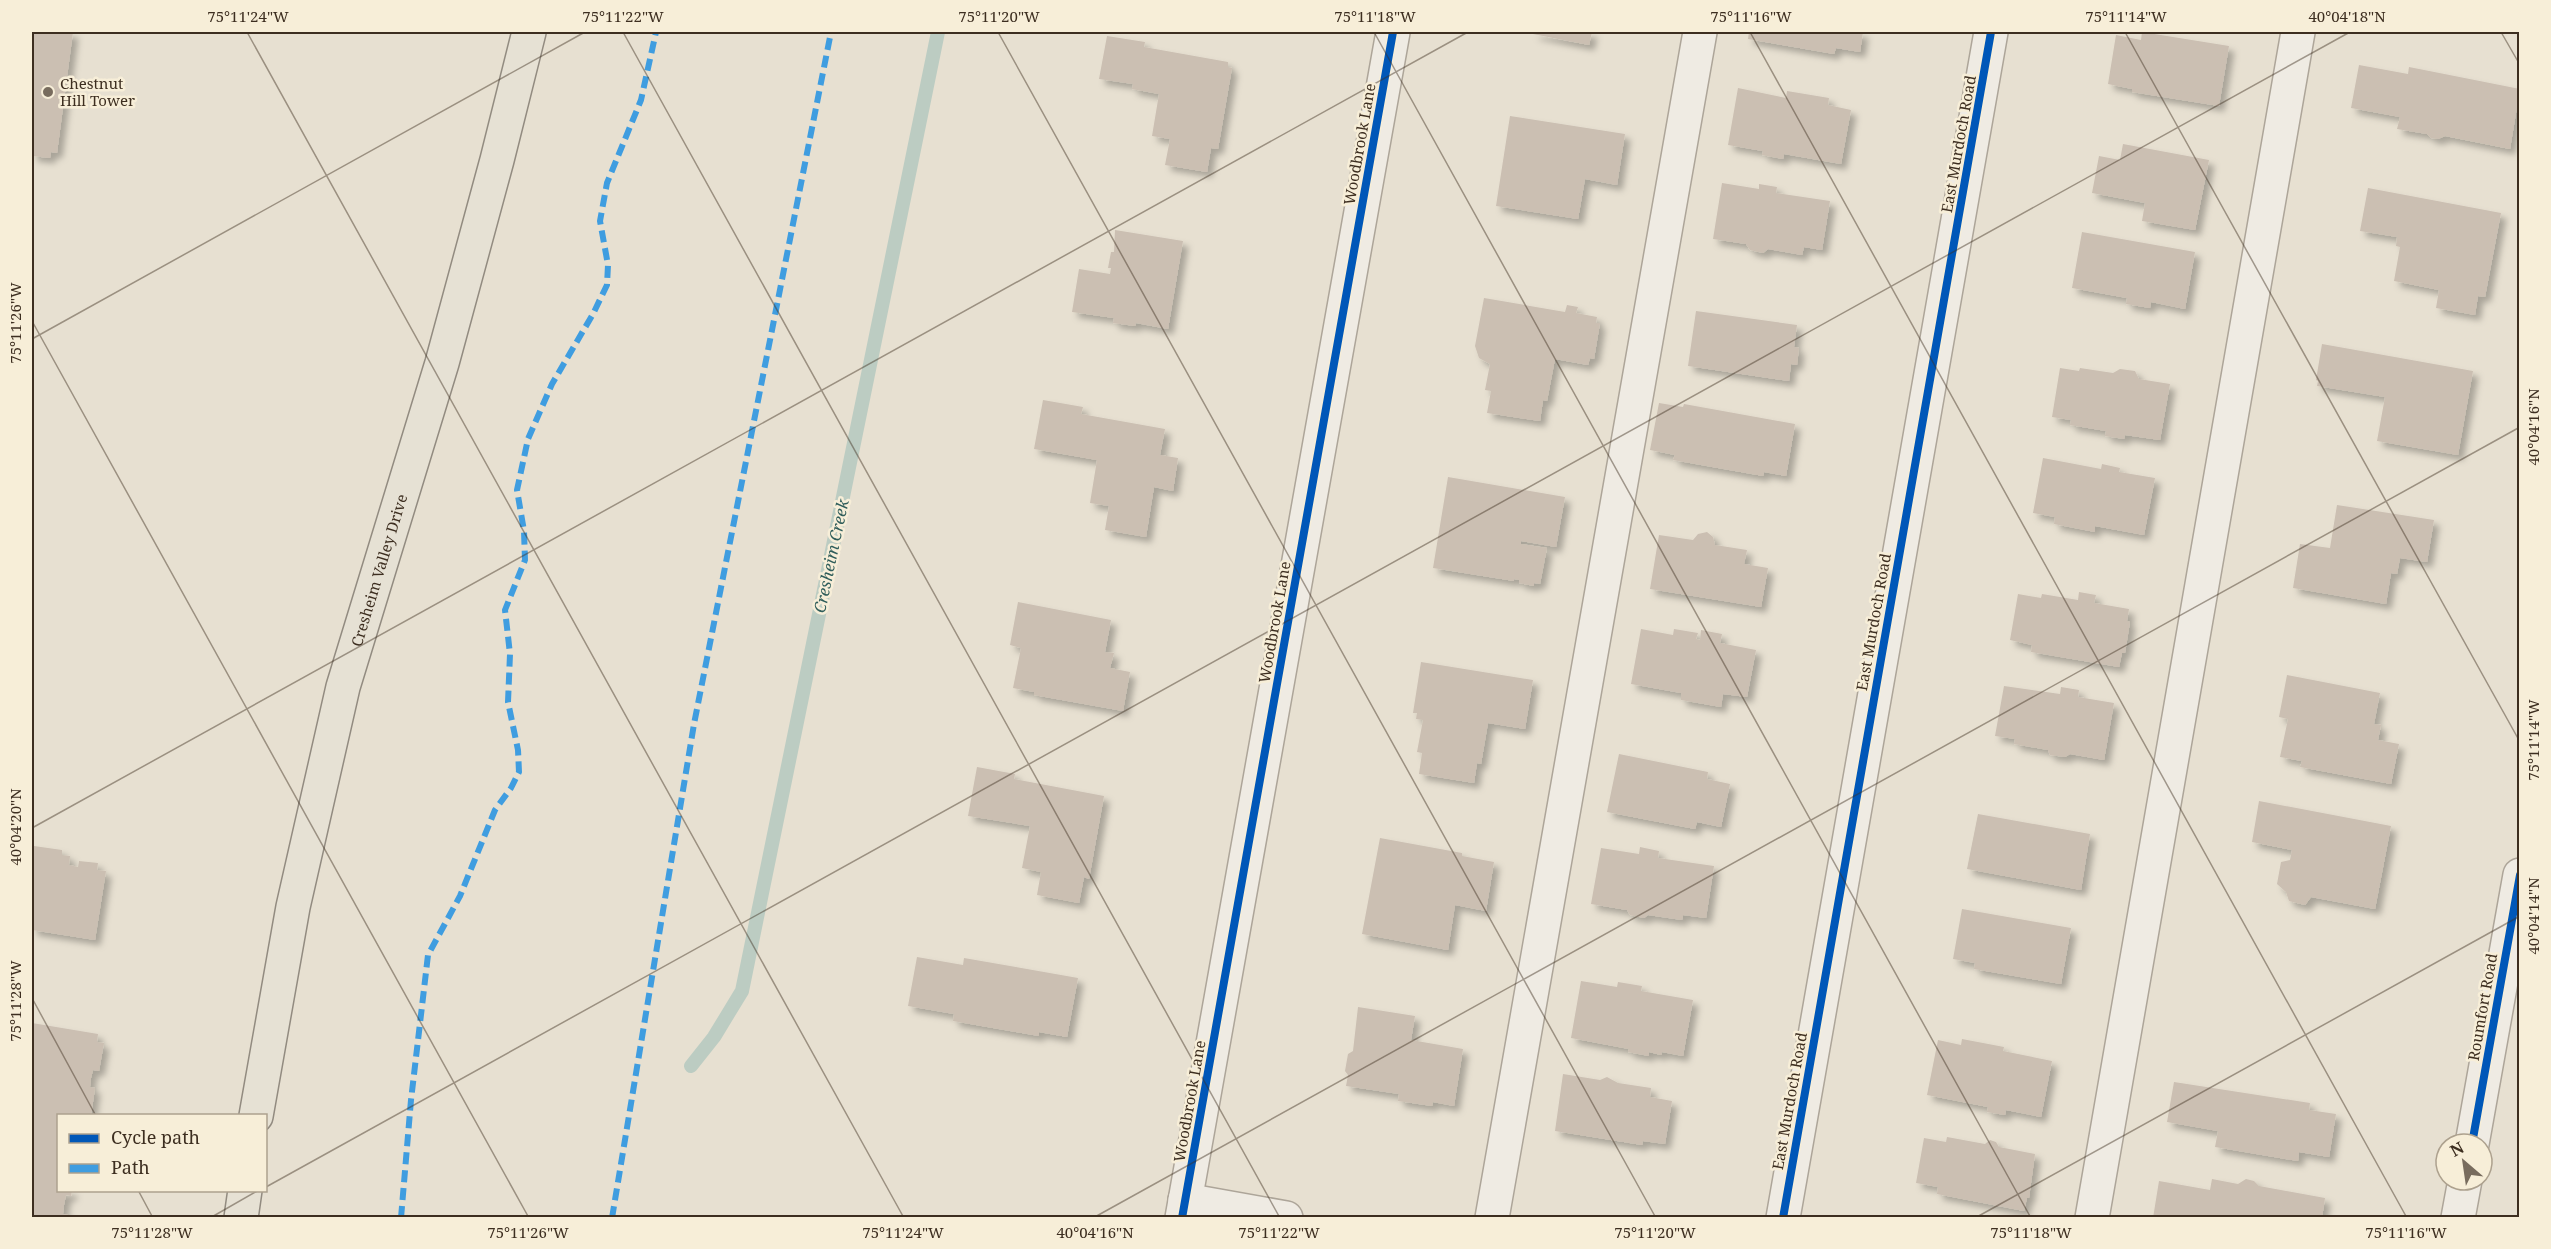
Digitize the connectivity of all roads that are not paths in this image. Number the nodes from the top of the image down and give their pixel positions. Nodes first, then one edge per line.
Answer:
1 (529, 32) edge
2 (1393, 32) edge
3 (1700, 32) edge
4 (1991, 32) edge
5 (2298, 32) edge
6 (2520, 875) edge
7 (256, 1114) edge
8 (2474, 1132) edge
9 (245, 1192) edge
10 (2463, 1192) edge
11 (1184, 1209) edge
12 (241, 1218) edge
13 (1287, 1218) edge
14 (1492, 1218) edge
15 (1782, 1218) edge
16 (2092, 1218) edge
17 (2458, 1218) edge

1 - 7 main road, Cresheim Valley Drive
2 - 11 street, Woodbrook Lane
3 - 14 street
4 - 15 street, East Murdoch Road
5 - 16 street
6 - 8 street, Roumfort Road
9 - 12 main road
10 - 17 street
11 - 13 street

